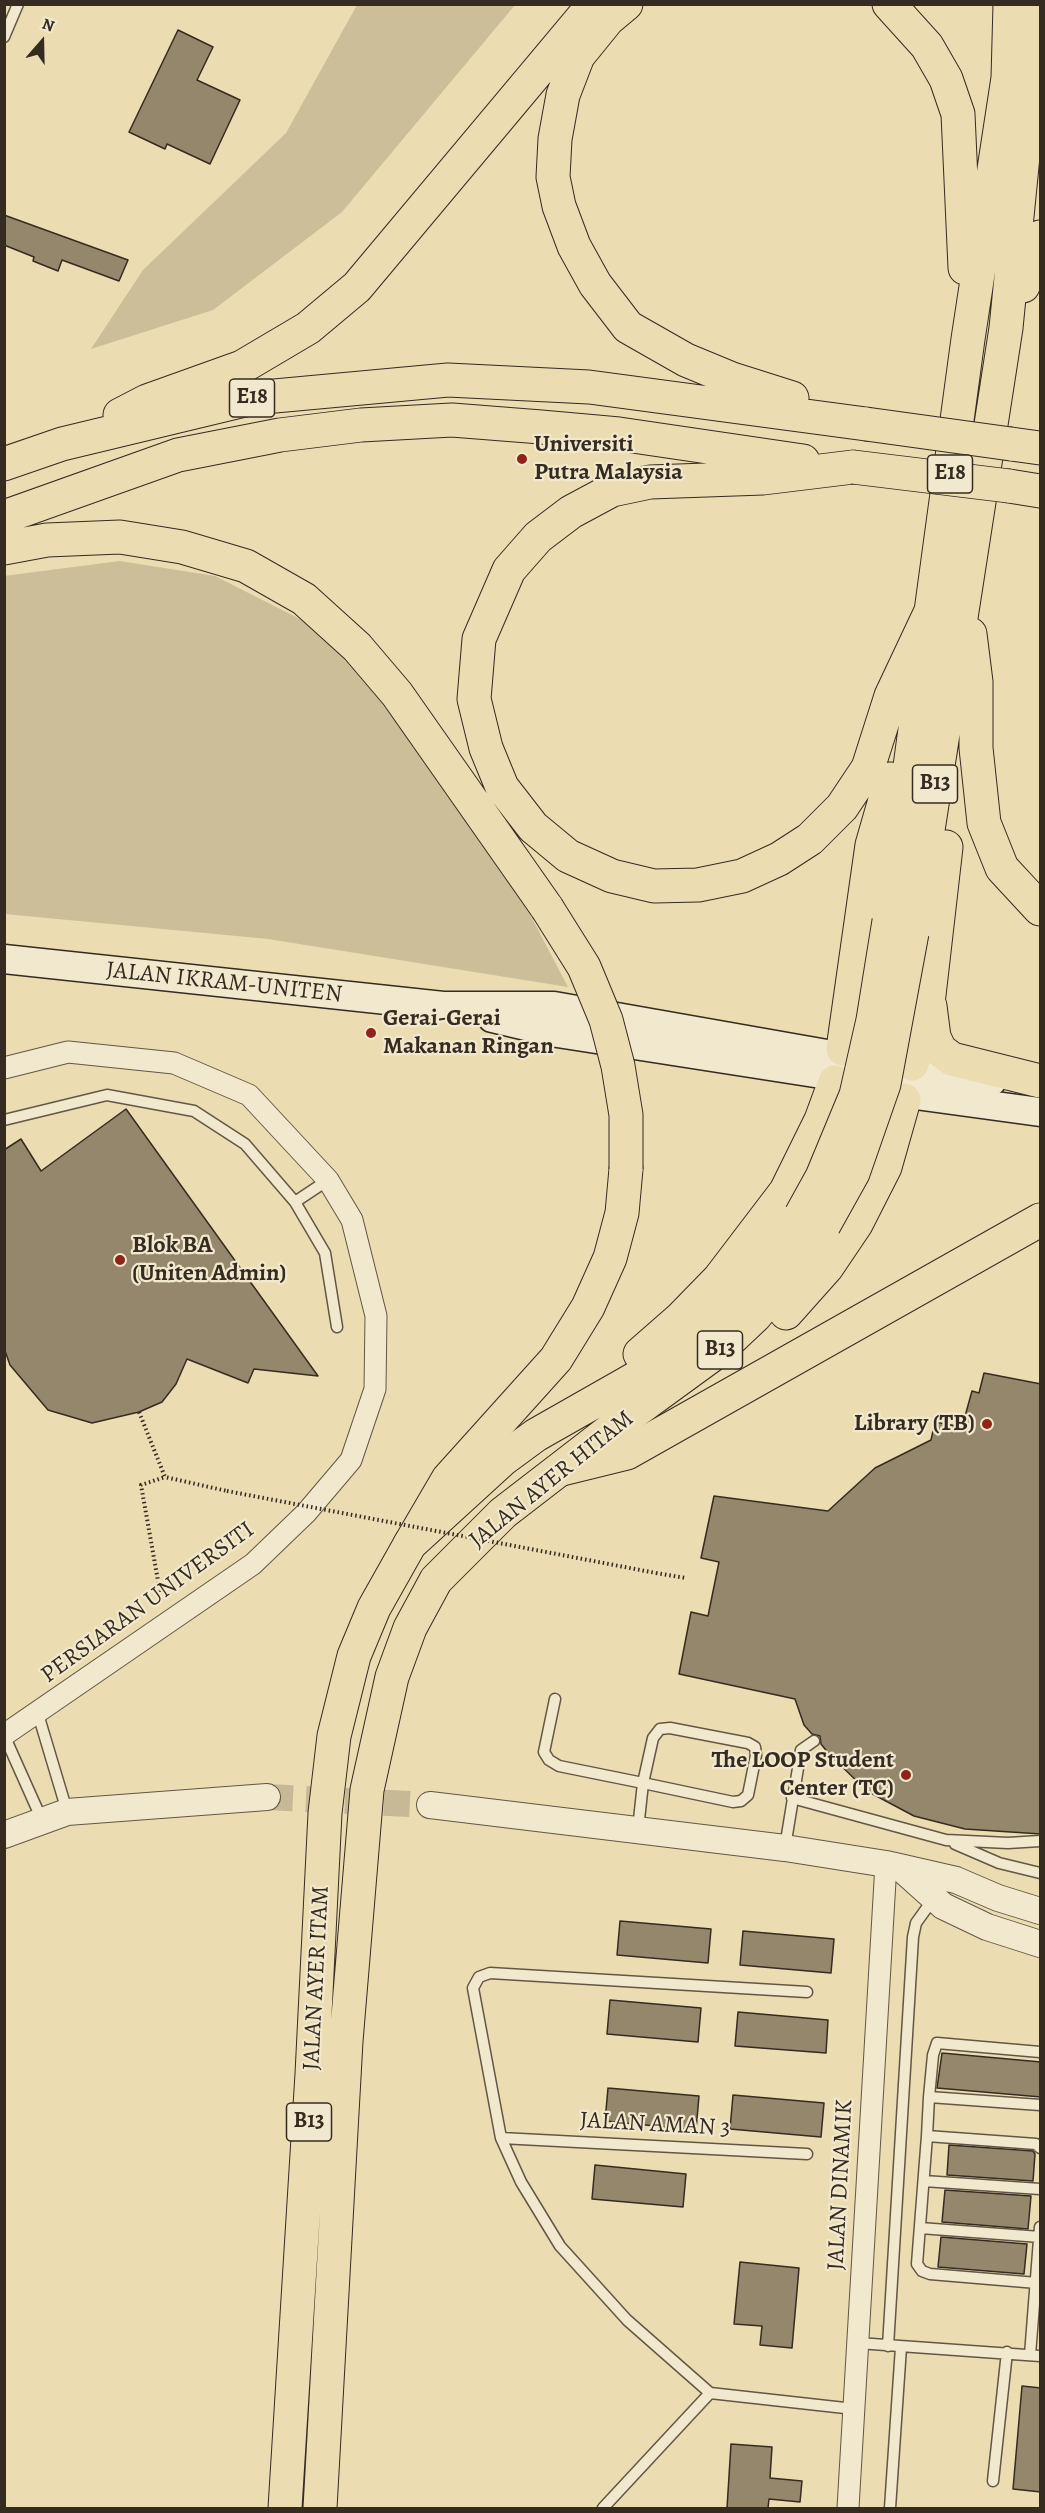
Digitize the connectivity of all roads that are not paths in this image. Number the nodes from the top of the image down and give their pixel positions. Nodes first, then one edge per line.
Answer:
1 (18, 4) edge
2 (594, 4) edge
3 (626, 4) edge
4 (889, 4) edge
5 (1010, 4) edge
6 (1038, 4) edge
7 (4, 38) edge
8 (1041, 237) edge
9 (1006, 328) junction
10 (968, 339) junction
11 (855, 422) junction
12 (62, 444) junction
13 (1026, 446) edge
14 (4, 464) edge
15 (853, 467) junction
16 (1025, 488) edge
17 (4, 517) edge
18 (4, 548) edge
19 (964, 594) junction
20 (932, 609) junction
21 (959, 636) junction
22 (924, 662) junction
23 (1041, 909) edge
24 (900, 927) junction
25 (4, 959) edge
26 (929, 995) junction
27 (838, 1066) junction
28 (4, 1068) edge
29 (1041, 1081) edge
30 (909, 1083) junction
31 (1041, 1086) edge
32 (1041, 1112) edge
33 (4, 1120) edge
34 (328, 1180) junction
35 (295, 1202) junction
36 (812, 1220) junction
37 (1041, 1220) edge
38 (337, 1327) dead end
39 (566, 1417) junction
40 (590, 1448) junction
41 (561, 1469) junction
42 (410, 1544) junction
43 (555, 1699) dead end
44 (39, 1714) junction
45 (4, 1735) edge
46 (334, 1736) joint
47 (814, 1741) dead end
48 (643, 1783) junction
49 (367, 1790) joint
50 (267, 1797) tunnel mouth
51 (792, 1798) junction
52 (430, 1805) tunnel mouth
53 (67, 1812) junction
54 (42, 1820) junction
55 (638, 1829) junction
56 (4, 1835) edge
57 (946, 1840) junction
58 (1041, 1841) edge
59 (785, 1848) junction
60 (894, 1866) junction
61 (1041, 1873) edge
62 (934, 1898) junction
63 (1041, 1911) edge
64 (1041, 1944) edge
65 (807, 1992) dead end
66 (1041, 2052) edge
67 (929, 2097) junction
68 (1041, 2105) edge
69 (927, 2136) junction
70 (501, 2138) junction
71 (1041, 2148) edge
72 (807, 2154) dead end
73 (924, 2181) junction
74 (1041, 2189) edge
75 (1041, 2227) edge
76 (920, 2228) junction
77 (1040, 2237) edge
78 (1037, 2283) junction
79 (858, 2343) junction
80 (888, 2346) junction
81 (900, 2347) junction
82 (1006, 2352) junction
83 (1035, 2355) edge
84 (710, 2393) junction
85 (854, 2409) junction
86 (993, 2481) dead end
87 (285, 2508) edge
88 (320, 2508) edge
89 (603, 2508) edge
90 (848, 2508) edge
91 (890, 2508) edge

1 - 7 lane
2 - 12 main road
3 - 11 main road
4 - 10 main road
5 - 10 main road, E18
6 - 9 main road, E18
8 - 9 main road
9 - 19 main road, E18
10 - 20 main road, E18
11 - 12 main road, E18
11 - 13 main road, E18, bridge
12 - 14 main road, E18
15 - 16 main road, E18, bridge
15 - 17 main road, E18
15 - 20 main road
18 - 42 main road, bridge
19 - 21 main road, E18
19 - 23 main road
20 - 22 main road, B13
21 - 24 main road, B13
21 - 26 main road
22 - 24 main road, B13
22 - 27 main road
24 - 36 main road, B13, bridge
25 - 27 main road, JALAN IKRAM-UNITEN
26 - 29 main road
26 - 30 main road
27 - 30 main road
27 - 30 main road
27 - 39 main road
28 - 34 street, PERSIARAN UNIVERSITI
30 - 31 main road
30 - 32 main road
30 - 40 main road
33 - 35 lane
34 - 35 lane
34 - 44 street, PERSIARAN UNIVERSITI
35 - 38 lane
36 - 39 main road, JALAN AYER HITAM / B13
36 - 40 main road, JALAN AYER HITAM / B13
37 - 41 main road
39 - 42 main road, JALAN AYER HITAM / B13
40 - 41 main road, JALAN AYER HITAM / B13
41 - 49 main road, JALAN AYER HITAM / B13
42 - 46 main road, JALAN AYER HITAM / B13
43 - 48 lane
44 - 45 street, PERSIARAN UNIVERSITI
44 - 53 lane
45 - 54 lane
46 - 87 main road, JALAN AYER ITAM / B13
47 - 51 lane
48 - 48 lane
48 - 55 lane
49 - 88 main road, JALAN AYER ITAM / B13
50 - 53 street
51 - 57 lane
51 - 59 lane
52 - 55 street
53 - 54 street
54 - 56 street
55 - 59 street
57 - 58 lane
57 - 61 lane
59 - 60 street
60 - 62 street
60 - 63 street
60 - 79 street, JALAN DINAMIK
62 - 64 street
62 - 80 lane
65 - 70 lane
66 - 67 lane
67 - 68 lane
67 - 69 lane
69 - 71 lane
69 - 73 lane
70 - 72 lane, JALAN AMAN 3
70 - 84 lane
73 - 74 lane
73 - 76 lane
75 - 77 lane
76 - 77 lane
76 - 78 lane
77 - 78 lane
78 - 83 lane
79 - 80 lane
79 - 85 street, JALAN DINAMIK
80 - 81 lane
81 - 82 lane
81 - 91 lane
82 - 83 lane
82 - 86 lane
84 - 85 lane
84 - 89 lane
85 - 90 street, JALAN DINAMIK

